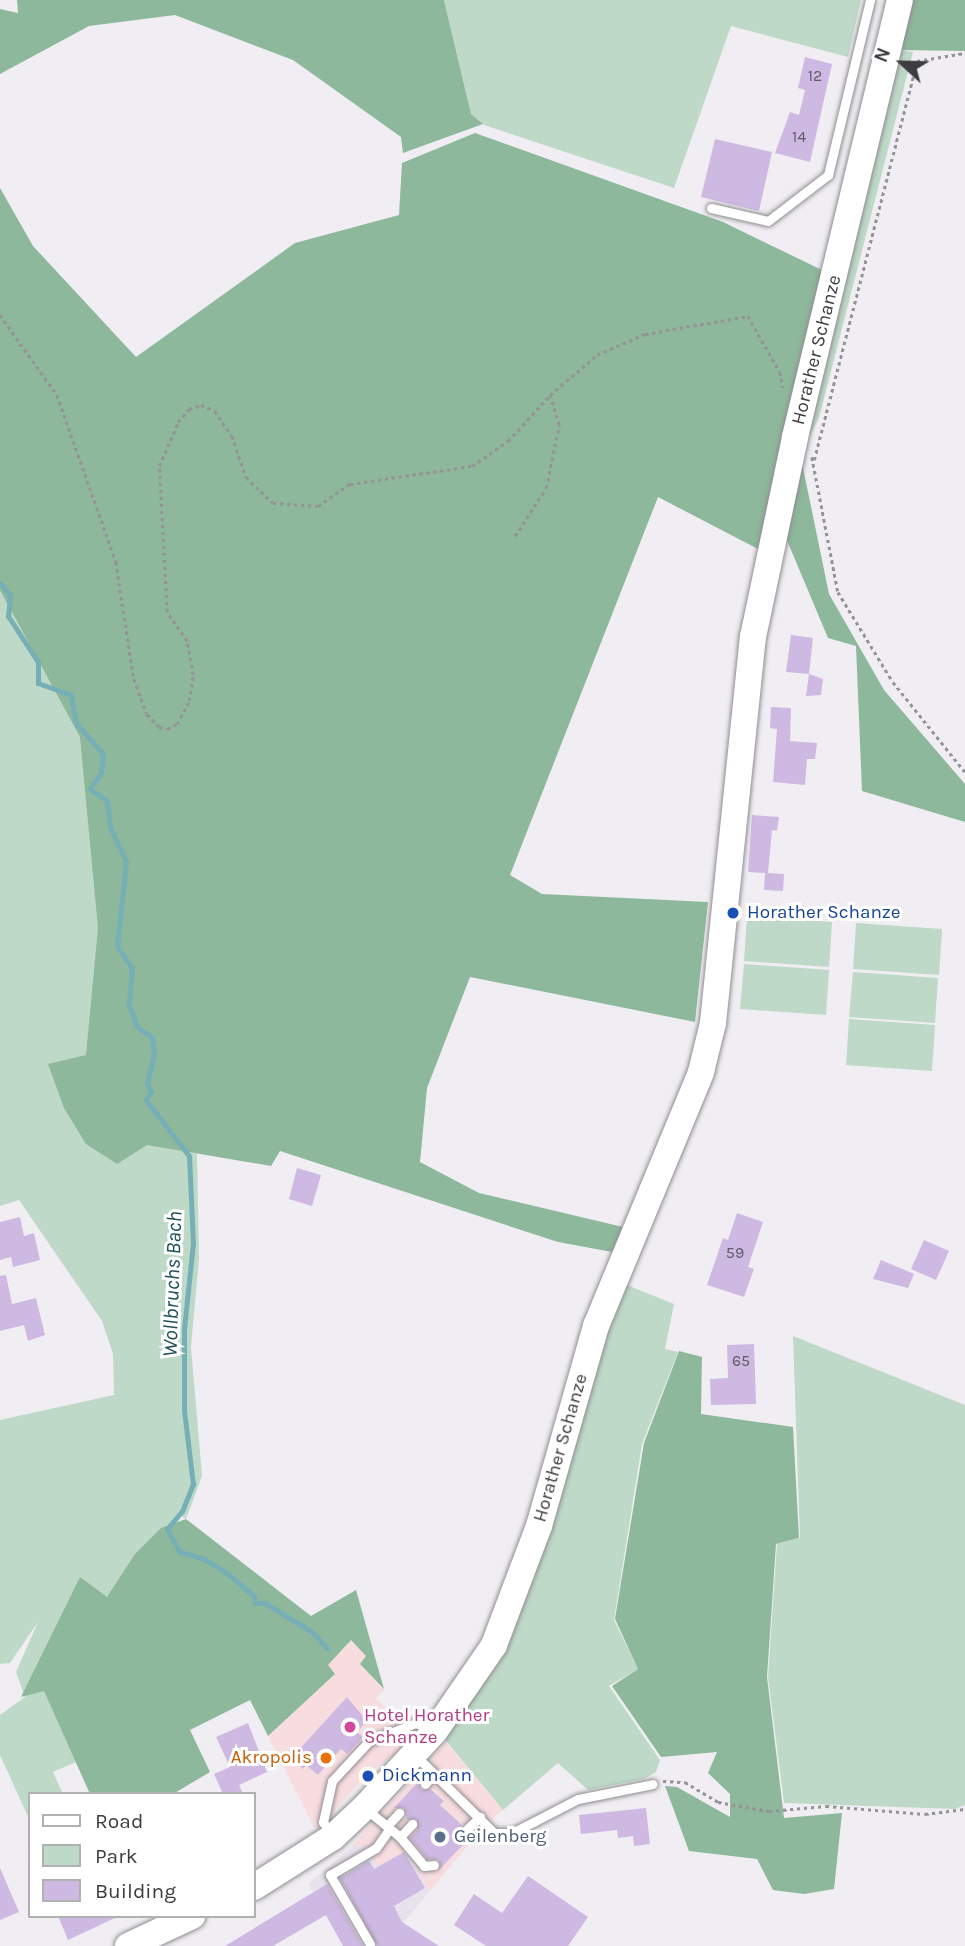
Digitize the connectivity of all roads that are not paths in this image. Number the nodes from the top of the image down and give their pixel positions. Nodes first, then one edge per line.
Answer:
1 (870, 0) edge
2 (900, 0) edge
3 (711, 208) dead end
4 (435, 1731) junction
5 (415, 1754) junction
6 (434, 1774) junction
7 (425, 1784) dead end
8 (653, 1784) road end
9 (446, 1786) junction
10 (437, 1796) dead end
11 (365, 1807) junction
12 (399, 1813) dead end
13 (480, 1817) junction
14 (412, 1824) dead end
15 (389, 1827) junction
16 (467, 1829) dead end
17 (333, 1837) junction
18 (400, 1837) junction
19 (434, 1866) dead end
20 (256, 1886) edge
21 (188, 1918) edge
22 (370, 1944) edge
23 (128, 1946) edge

1 - 3 lane
2 - 4 main road, Horather Schanze
4 - 5 main road, Horather Schanze
4 - 17 lane
5 - 6 lane
5 - 11 main road, Horather Schanze
6 - 7 lane
6 - 9 lane
8 - 13 lane
9 - 10 lane
9 - 13 lane
11 - 15 lane
11 - 17 main road, Horather Schanze
12 - 15 lane
13 - 16 lane
14 - 18 lane
15 - 18 lane
15 - 22 lane
17 - 20 main road, Horather Schanze
18 - 19 lane
21 - 23 main road

